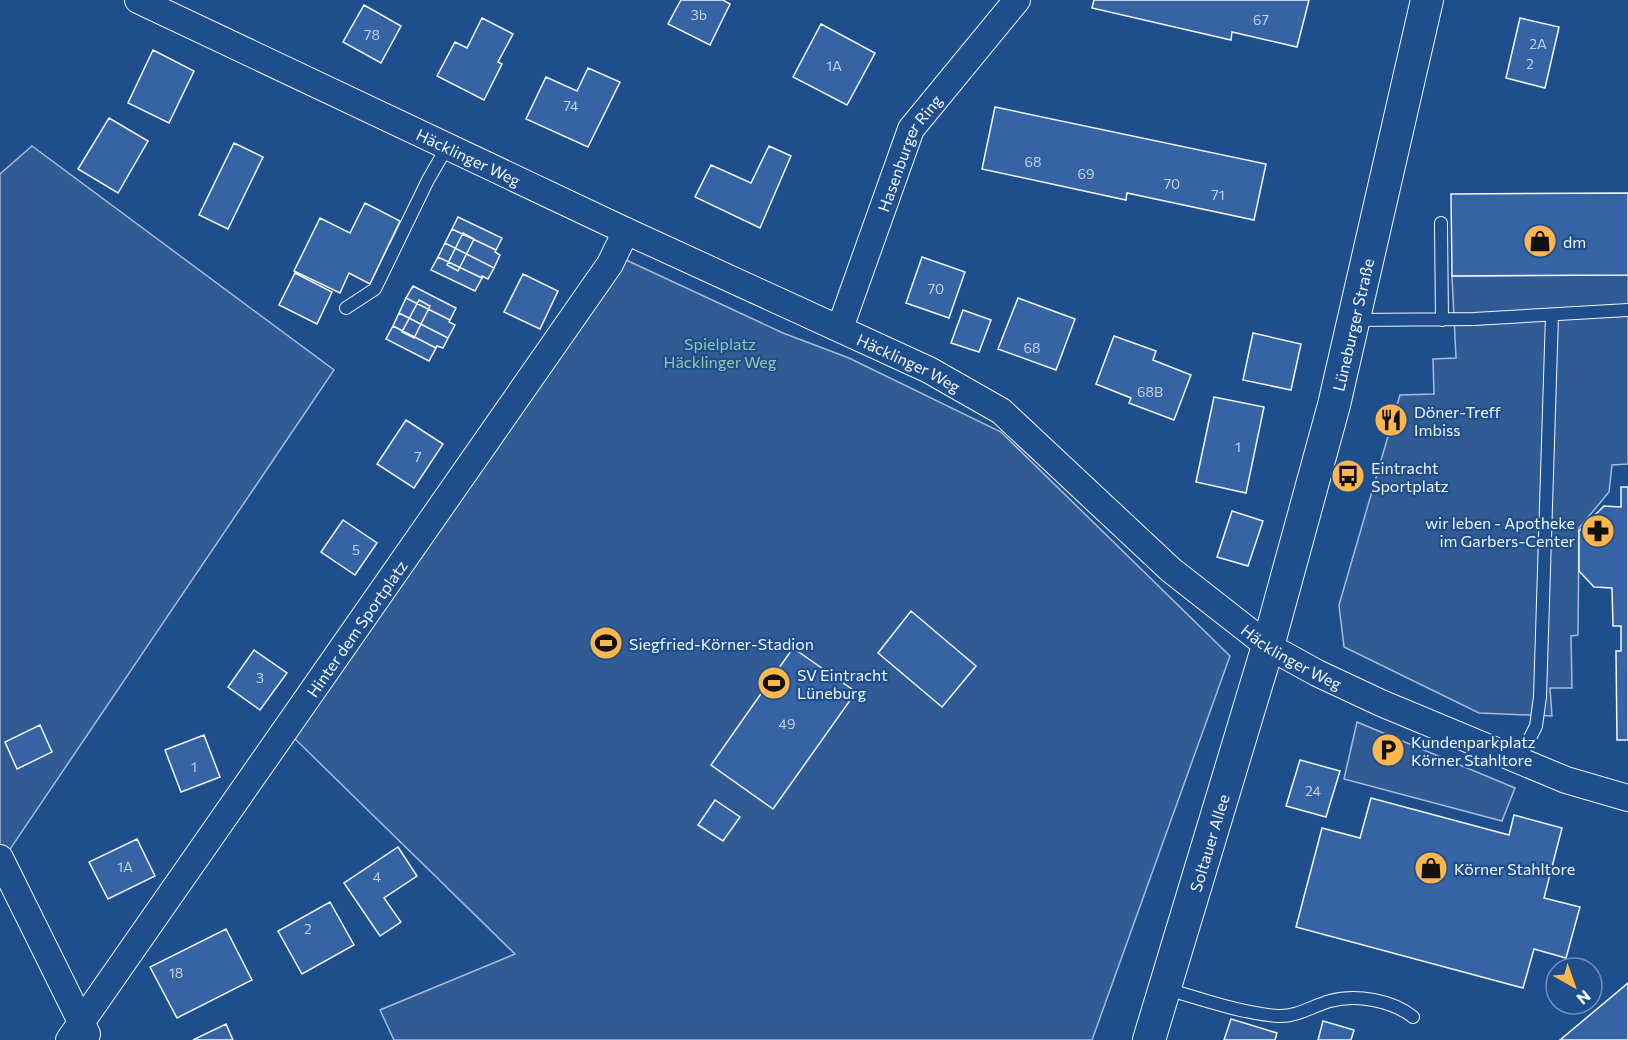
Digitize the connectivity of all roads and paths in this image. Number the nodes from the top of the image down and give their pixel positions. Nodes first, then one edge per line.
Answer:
1 (138, 0) edge
2 (1017, 0) edge
3 (1427, 0) edge
4 (447, 147) junction
5 (1441, 223) dead end
6 (626, 231) junction
7 (346, 308) dead end
8 (1628, 310) edge
9 (1552, 315) junction
10 (1353, 320) junction
11 (1442, 320) junction
12 (840, 328) junction
13 (1268, 645) junction
14 (1519, 760) junction
15 (1628, 798) edge
16 (0, 858) edge
17 (1165, 989) junction
18 (1413, 1017) dead end
19 (80, 1034) edge
20 (1149, 1040) edge

1 - 4 street, Häcklinger Weg
2 - 12 street, Hasenburger Ring
3 - 10 street, Lüneburger Straße
4 - 6 street, Häcklinger Weg
4 - 7 lane
5 - 11 lane
6 - 12 street, Häcklinger Weg
6 - 19 street, Hinter dem Sportplatz
8 - 9 lane
9 - 11 lane
9 - 14 lane
10 - 11 lane
10 - 13 street, Lüneburger Straße
12 - 13 street, Häcklinger Weg
13 - 14 street, Häcklinger Weg
13 - 17 street, Soltauer Allee
14 - 15 street, Häcklinger Weg
16 - 19 street
17 - 18 lane
17 - 20 street, Soltauer Allee

